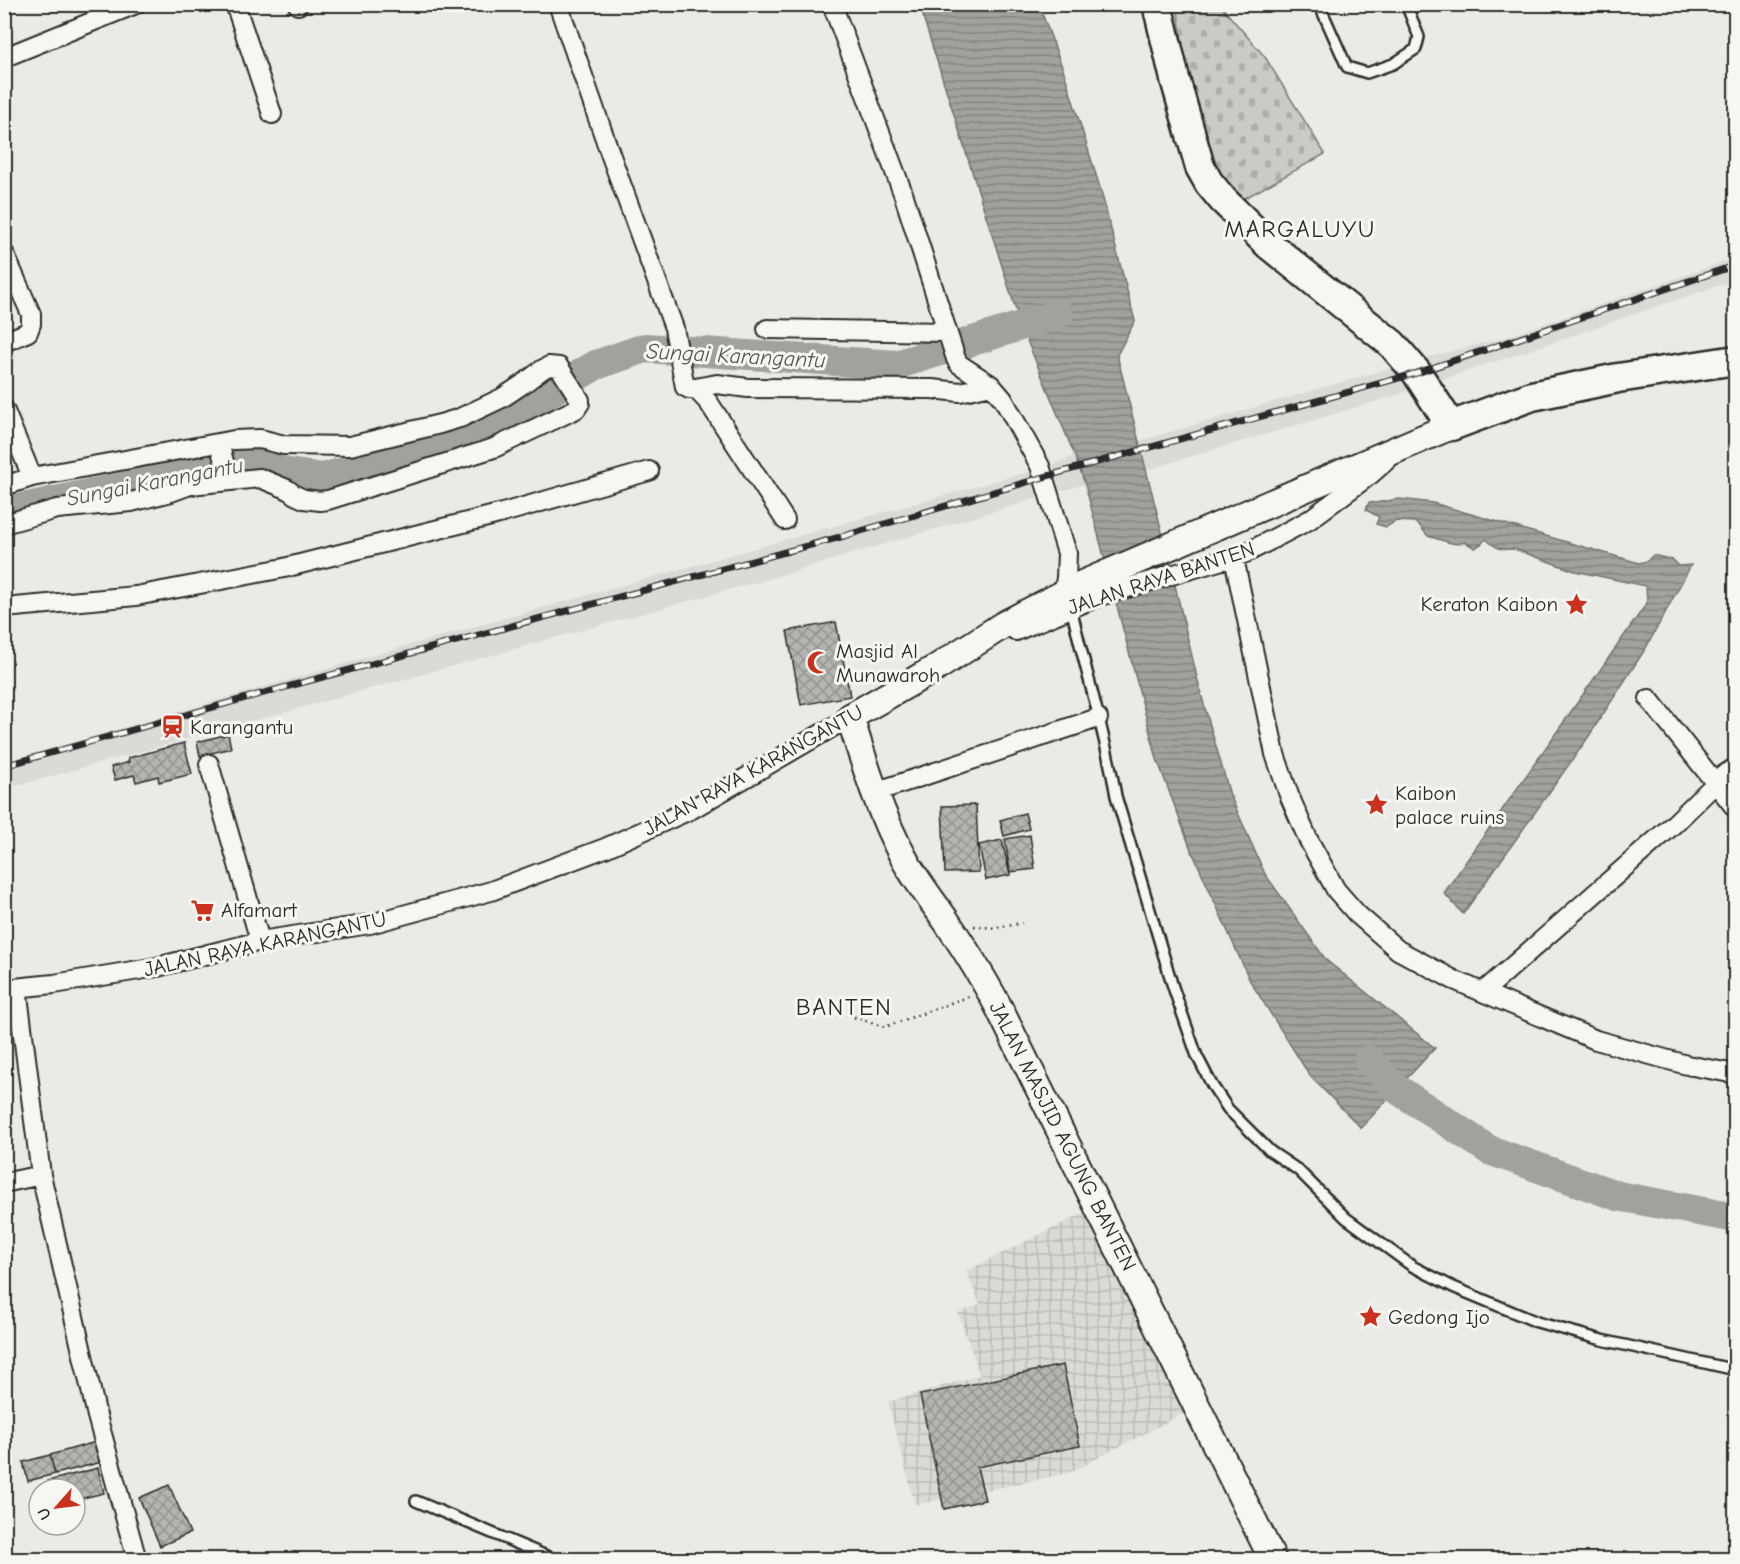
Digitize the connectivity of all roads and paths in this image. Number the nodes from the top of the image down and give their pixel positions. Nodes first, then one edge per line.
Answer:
1 (136, 4) edge
2 (235, 4) edge
3 (558, 4) edge
4 (832, 4) edge
5 (1157, 4) edge
6 (1319, 4) edge
7 (1406, 4) edge
8 (91, 13) edge
9 (10, 55) dead end
10 (272, 114) dead end
11 (4, 253) edge
12 (767, 329) dead end
13 (948, 334) junction
14 (4, 342) edge
15 (1736, 360) edge
16 (991, 385) junction
17 (695, 388) junction
18 (4, 409) edge
19 (1451, 426) junction
20 (220, 446) junction
21 (1402, 446) junction
22 (649, 471) dead end
23 (32, 477) junction
24 (228, 477) junction
25 (4, 486) edge
26 (785, 520) dead end
27 (4, 524) edge
28 (1193, 536) joint
29 (1234, 558) junction
30 (1098, 587) junction
31 (1067, 601) junction
32 (4, 608) edge
33 (1649, 699) dead end
34 (850, 717) junction
35 (1098, 718) junction
36 (209, 764) dead end
37 (1736, 767) edge
38 (1716, 783) junction
39 (875, 792) junction
40 (1736, 808) edge
41 (1022, 923) dead end
42 (948, 924) junction
43 (260, 941) junction
44 (10, 988) edge
45 (989, 989) junction
46 (1483, 992) junction
47 (854, 1017) dead end
48 (1736, 1074) edge
49 (41, 1175) junction
50 (4, 1183) edge
51 (1736, 1370) edge
52 (416, 1501) dead end
53 (137, 1560) edge
54 (556, 1560) edge
55 (1272, 1560) edge

1 - 8 street
2 - 10 street
3 - 17 street
4 - 13 street
5 - 19 main road
6 - 7 lane
8 - 9 street
11 - 14 street
12 - 13 street
13 - 16 street
15 - 19 main road, JALAN RAYA BANTEN
16 - 17 street
16 - 31 street
17 - 26 street
18 - 23 street
19 - 21 main road, JALAN RAYA BANTEN
20 - 23 street
20 - 24 street
20 - 24 street
21 - 28 main road, JALAN RAYA BANTEN
21 - 29 street, JALAN RAYA BANTEN
22 - 32 street
23 - 25 street
24 - 27 street
28 - 30 main road, JALAN RAYA KARANGANTU
29 - 30 street, JALAN RAYA BANTEN
29 - 46 street
30 - 31 main road, JALAN RAYA KARANGANTU
31 - 34 main road, JALAN RAYA KARANGANTU
31 - 35 lane
33 - 38 street
34 - 39 main road, JALAN MASJID AGUNG BANTEN
34 - 43 street, JALAN RAYA KARANGANTU
35 - 39 street
35 - 51 lane
36 - 43 street
37 - 38 street
38 - 40 street
38 - 46 street
39 - 42 main road, JALAN MASJID AGUNG BANTEN
41 - 42 path
42 - 45 main road, JALAN MASJID AGUNG BANTEN
43 - 44 street, JALAN RAYA KARANGANTU
44 - 49 street
45 - 47 path
45 - 55 main road, JALAN MASJID AGUNG BANTEN
46 - 48 street
49 - 50 street
49 - 53 street
52 - 54 lane

